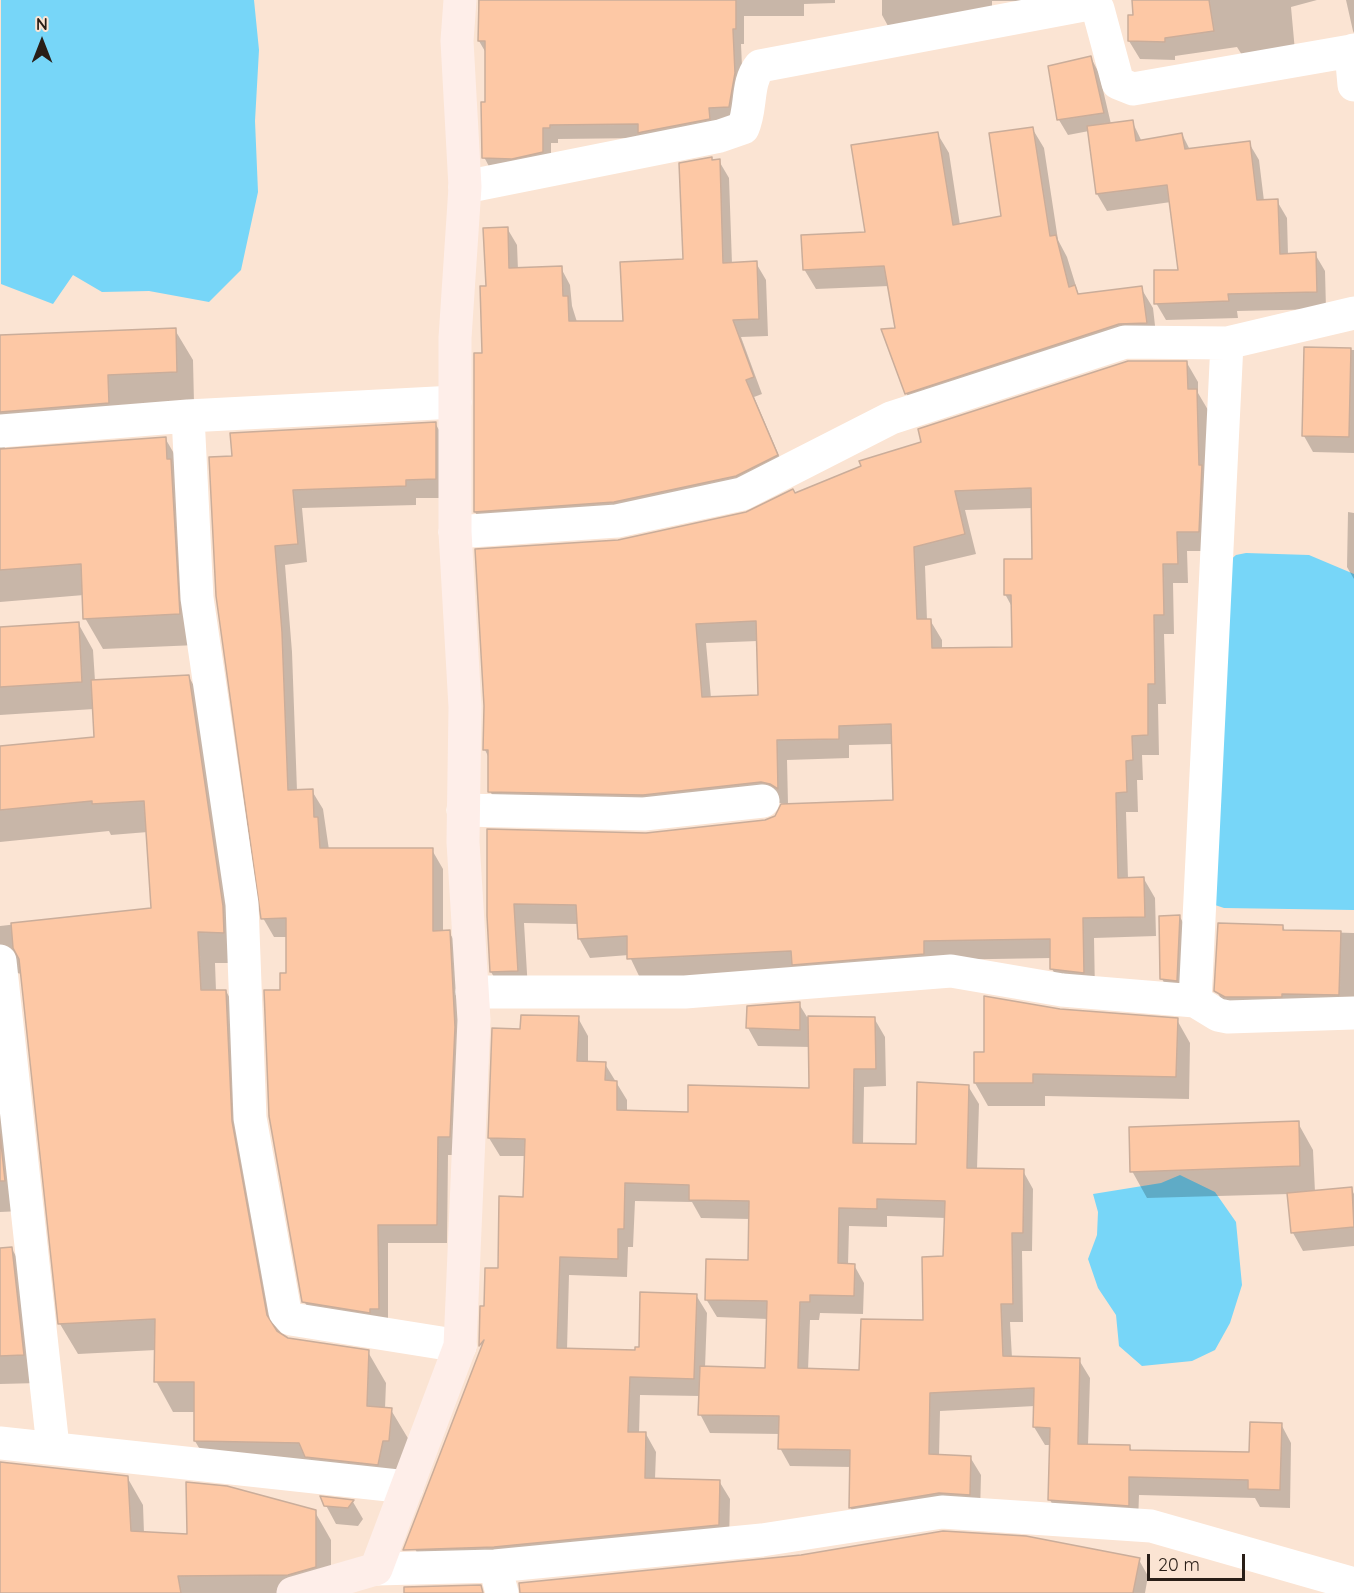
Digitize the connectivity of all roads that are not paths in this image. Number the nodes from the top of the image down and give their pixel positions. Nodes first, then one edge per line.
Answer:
1 (460, 0) edge
2 (1353, 50) edge
3 (1354, 86) edge
4 (465, 187) junction
5 (1354, 313) edge
6 (1227, 343) junction
7 (455, 402) junction
8 (188, 416) junction
9 (0, 431) edge
10 (455, 532) junction
11 (763, 801) dead end
12 (464, 810) junction
13 (0, 961) edge
14 (472, 992) junction
15 (1195, 1001) junction
16 (1354, 1013) edge
17 (460, 1346) junction
18 (0, 1443) edge
19 (52, 1448) junction
20 (407, 1487) junction
21 (376, 1569) junction
22 (498, 1580) edge
23 (1354, 1584) edge
24 (293, 1593) edge

1 - 4 street
2 - 3 street
2 - 4 street
4 - 7 street
5 - 6 street
6 - 10 street
6 - 15 street
7 - 8 street
7 - 10 street
8 - 9 street
8 - 17 street
10 - 12 street
11 - 12 street
12 - 14 street
13 - 19 street
14 - 15 street
14 - 17 street
15 - 16 street
17 - 20 street
18 - 19 street
19 - 20 street
20 - 21 street
21 - 22 street
21 - 24 street
22 - 23 street

